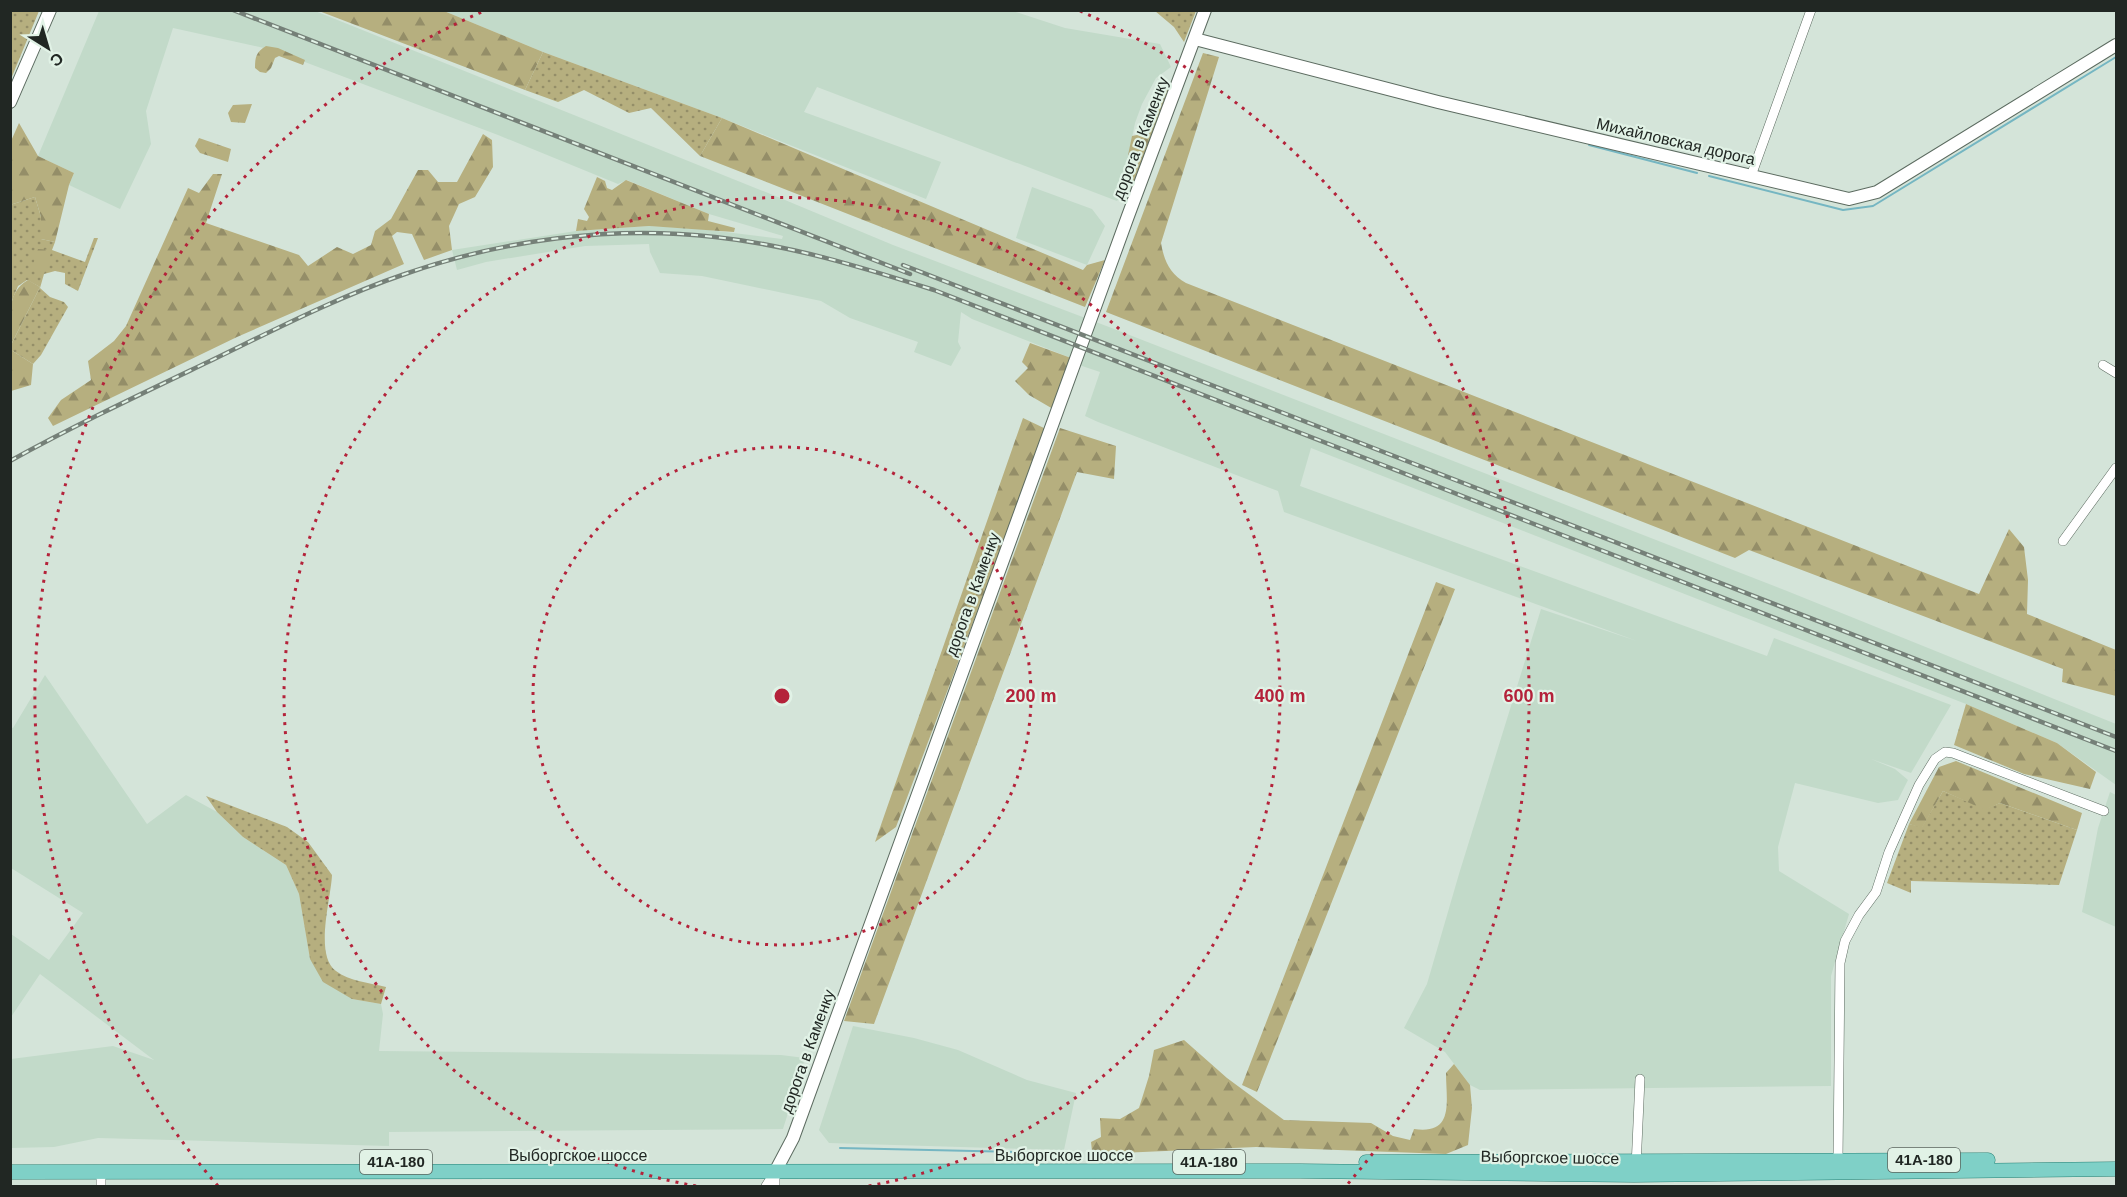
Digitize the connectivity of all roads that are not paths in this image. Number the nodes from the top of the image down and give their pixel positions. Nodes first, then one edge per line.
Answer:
1 (50, 10) edge
2 (1205, 10) edge
3 (1811, 10) edge
4 (1195, 39) junction
5 (2116, 45) edge
6 (10, 102) edge
7 (1751, 176) junction
8 (2103, 365) dead end
9 (2116, 373) edge
10 (2116, 468) edge
11 (2063, 541) dead end
12 (2104, 811) dead end
13 (1640, 1079) dead end
14 (1637, 1160) junction
15 (1838, 1160) junction
16 (2116, 1161) edge
17 (10, 1163) edge
18 (778, 1167) junction
19 (2116, 1169) edge
20 (10, 1172) edge
21 (101, 1172) junction
22 (1634, 1175) junction
23 (101, 1186) edge
24 (766, 1186) edge
25 (775, 1186) edge

1 - 6 street
2 - 4 street, дорога в Каменку
3 - 7 street
4 - 7 street, Михайловская дорога
4 - 18 street, дорога в Каменку
5 - 7 street, Михайловская дорога
8 - 9 street
10 - 11 street
12 - 15 street
13 - 14 street
14 - 15 main road, Выборгское шоссе / 41А-180
14 - 18 main road, Выборгское шоссе / 41А-180
14 - 22 street
15 - 16 main road, Выборгское шоссе / 41А-180
17 - 18 main road, Выборгское шоссе / 41А-180
18 - 21 main road, Выборгское шоссе / 41А-180
18 - 22 main road, Выборгское шоссе / 41А-180
18 - 24 street, дорога в Каменку
18 - 25 street
19 - 22 main road, Выборгское шоссе / 41А-180
20 - 21 main road, Выборгское шоссе / 41А-180
21 - 23 street

